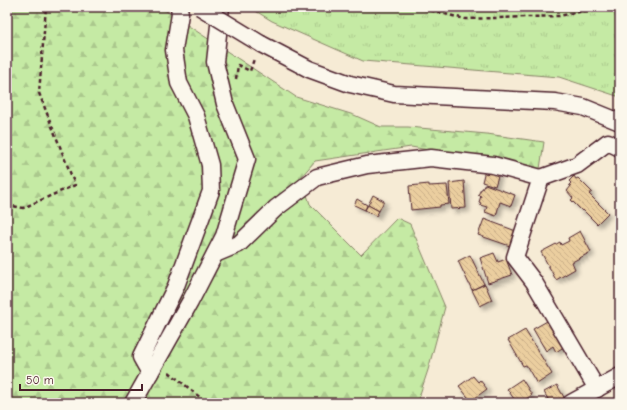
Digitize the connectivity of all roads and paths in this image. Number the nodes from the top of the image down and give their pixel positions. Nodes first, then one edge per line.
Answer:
1 (46, 7) edge
2 (179, 7) edge
3 (200, 7) edge
4 (221, 7) edge
5 (417, 7) edge
6 (602, 7) edge
7 (254, 59) dead end
8 (236, 84) dead end
9 (620, 122) edge
10 (620, 148) edge
11 (541, 178) junction
12 (7, 206) edge
13 (215, 254) junction
14 (153, 367) junction
15 (620, 376) edge
16 (597, 389) junction
17 (133, 403) edge
18 (207, 403) edge
19 (571, 403) edge

1 - 12 path
2 - 14 street
3 - 9 street, bridge
4 - 13 street
5 - 6 path
7 - 8 path
10 - 11 street
11 - 13 street
11 - 16 street
13 - 14 street
14 - 17 street
14 - 18 path
15 - 16 street
16 - 19 street

